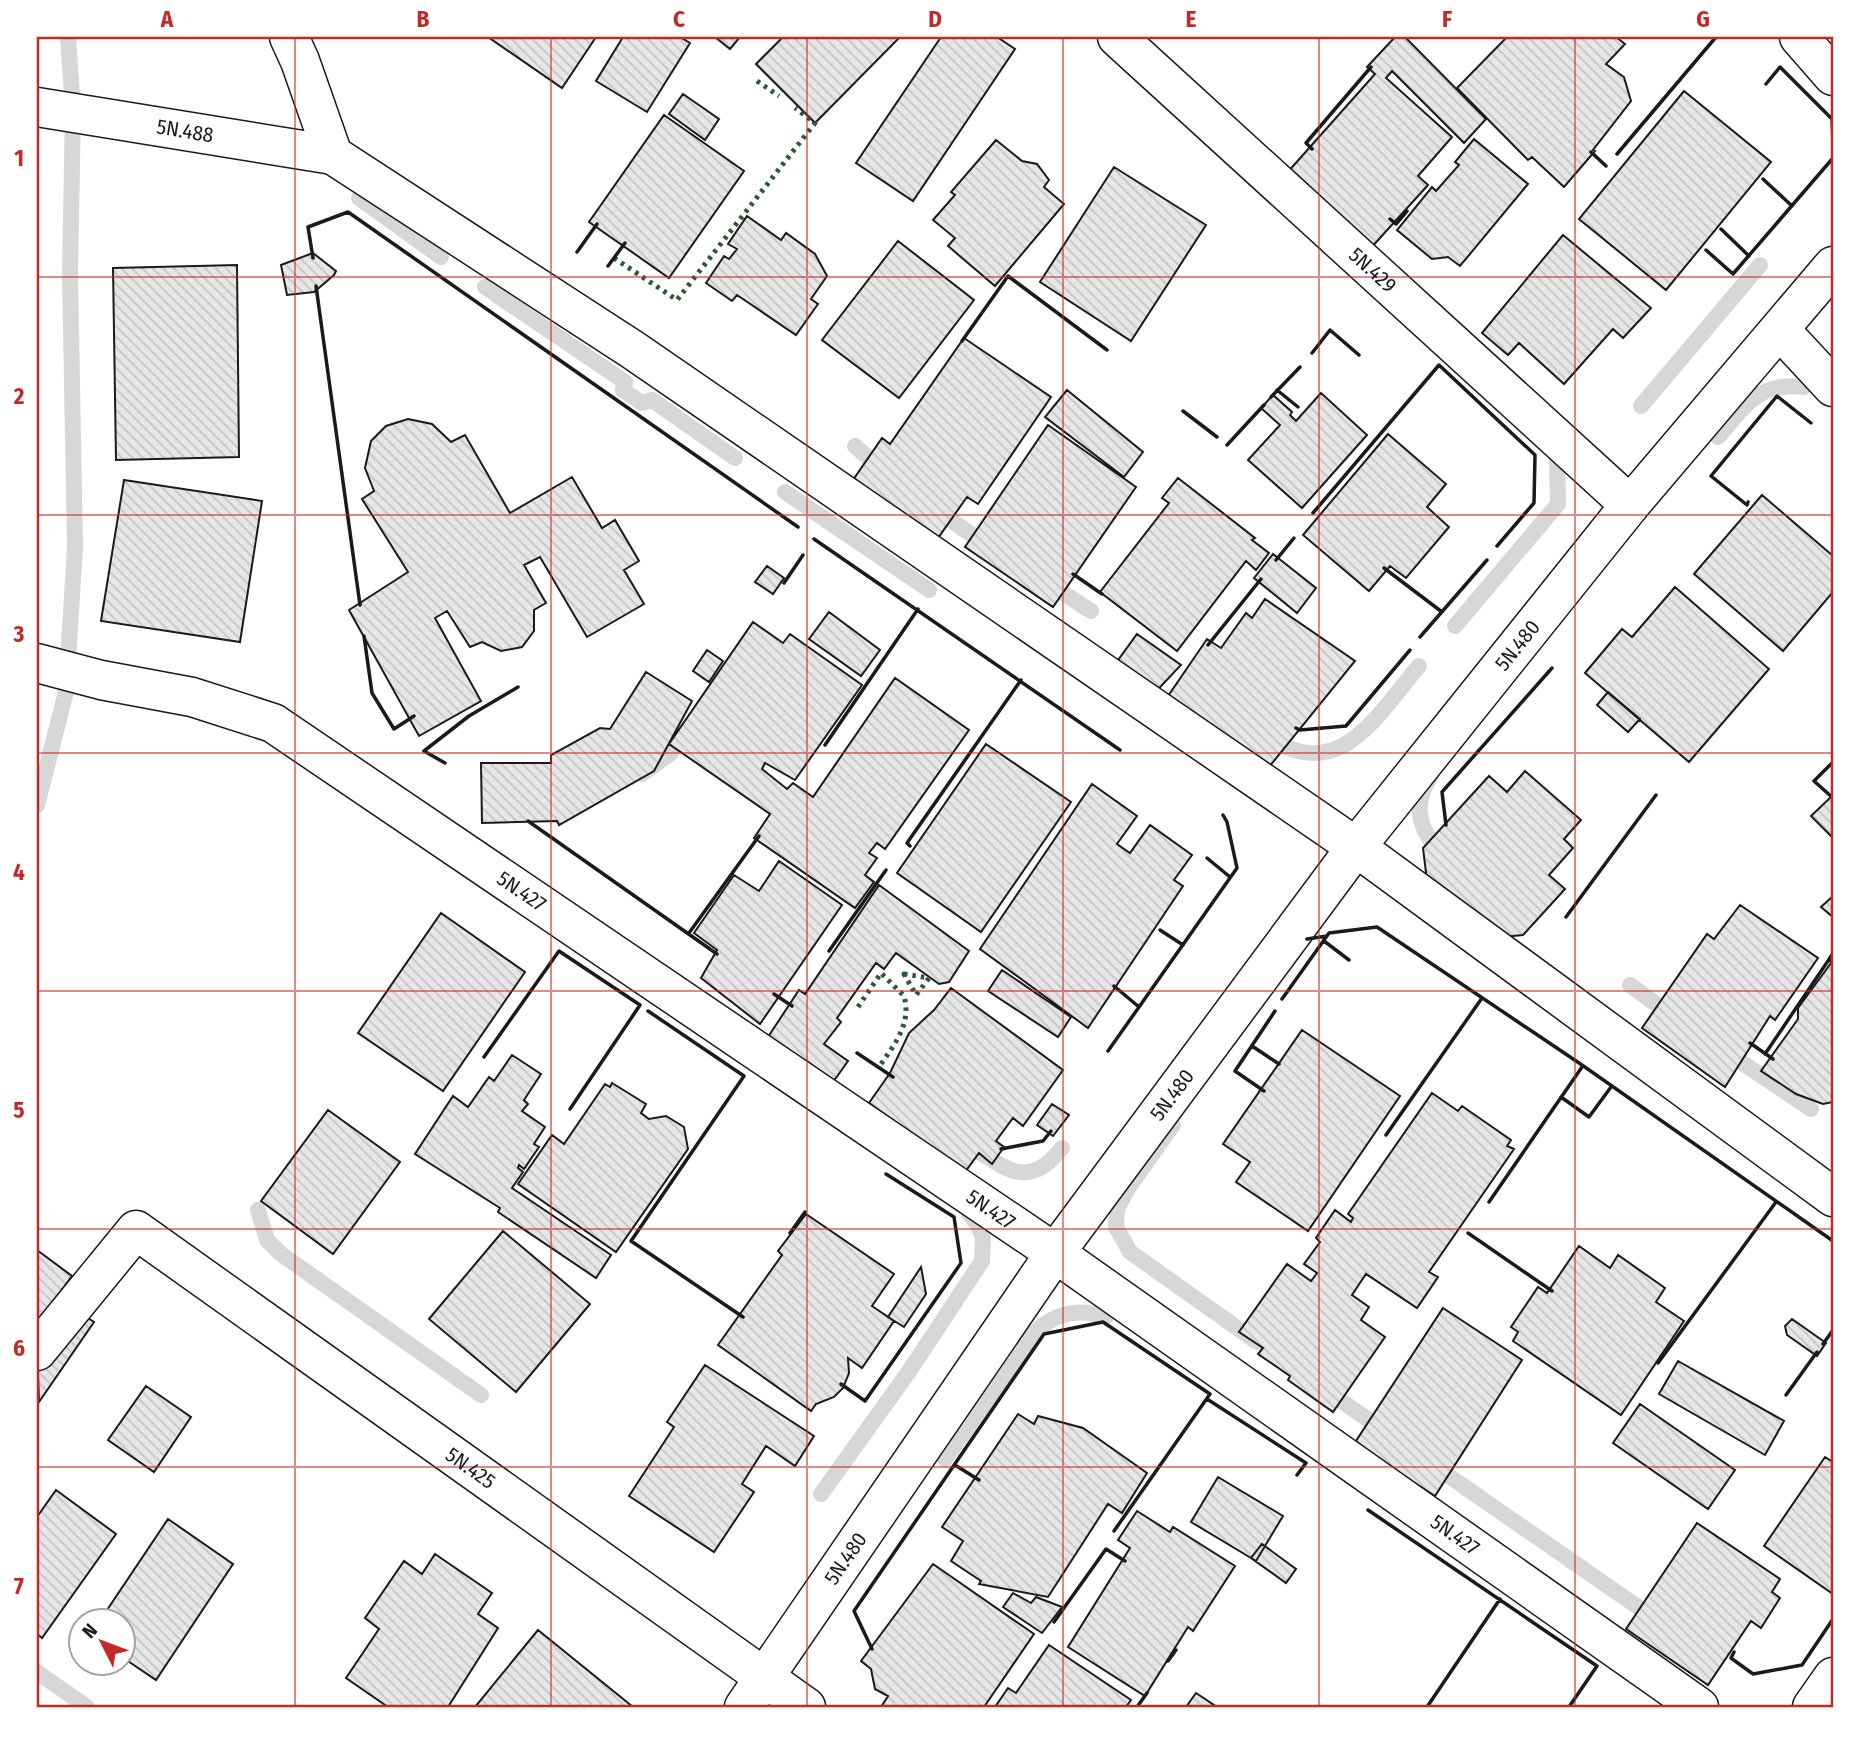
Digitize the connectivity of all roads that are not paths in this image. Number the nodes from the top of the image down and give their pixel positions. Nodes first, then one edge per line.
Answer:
1 (289, 37) edge
2 (1117, 37) edge
3 (1799, 37) edge
4 (1833, 76) edge
5 (37, 107) edge
6 (333, 155) junction
7 (1833, 266) edge
8 (1781, 331) junction
9 (1833, 387) edge
10 (1630, 505) junction
11 (37, 663) edge
12 (1356, 847) junction
13 (1833, 1197) edge
14 (1055, 1253) junction
15 (37, 1351) edge
16 (1833, 1676) edge
17 (754, 1693) edge
18 (806, 1707) edge
19 (1699, 1707) edge
20 (1812, 1707) edge

1 - 6 street
2 - 10 street, 5N.429
3 - 4 street
5 - 6 street, 5N.488
6 - 12 street
7 - 8 street, 5N.480
8 - 9 street
8 - 10 street, 5N.480
10 - 12 street, 5N.480
11 - 14 street, 5N.427
12 - 13 street
12 - 14 street, 5N.480
14 - 17 street, 5N.480
14 - 19 street, 5N.427
15 - 17 street, 5N.425
16 - 20 street
17 - 18 street, 5N.425

